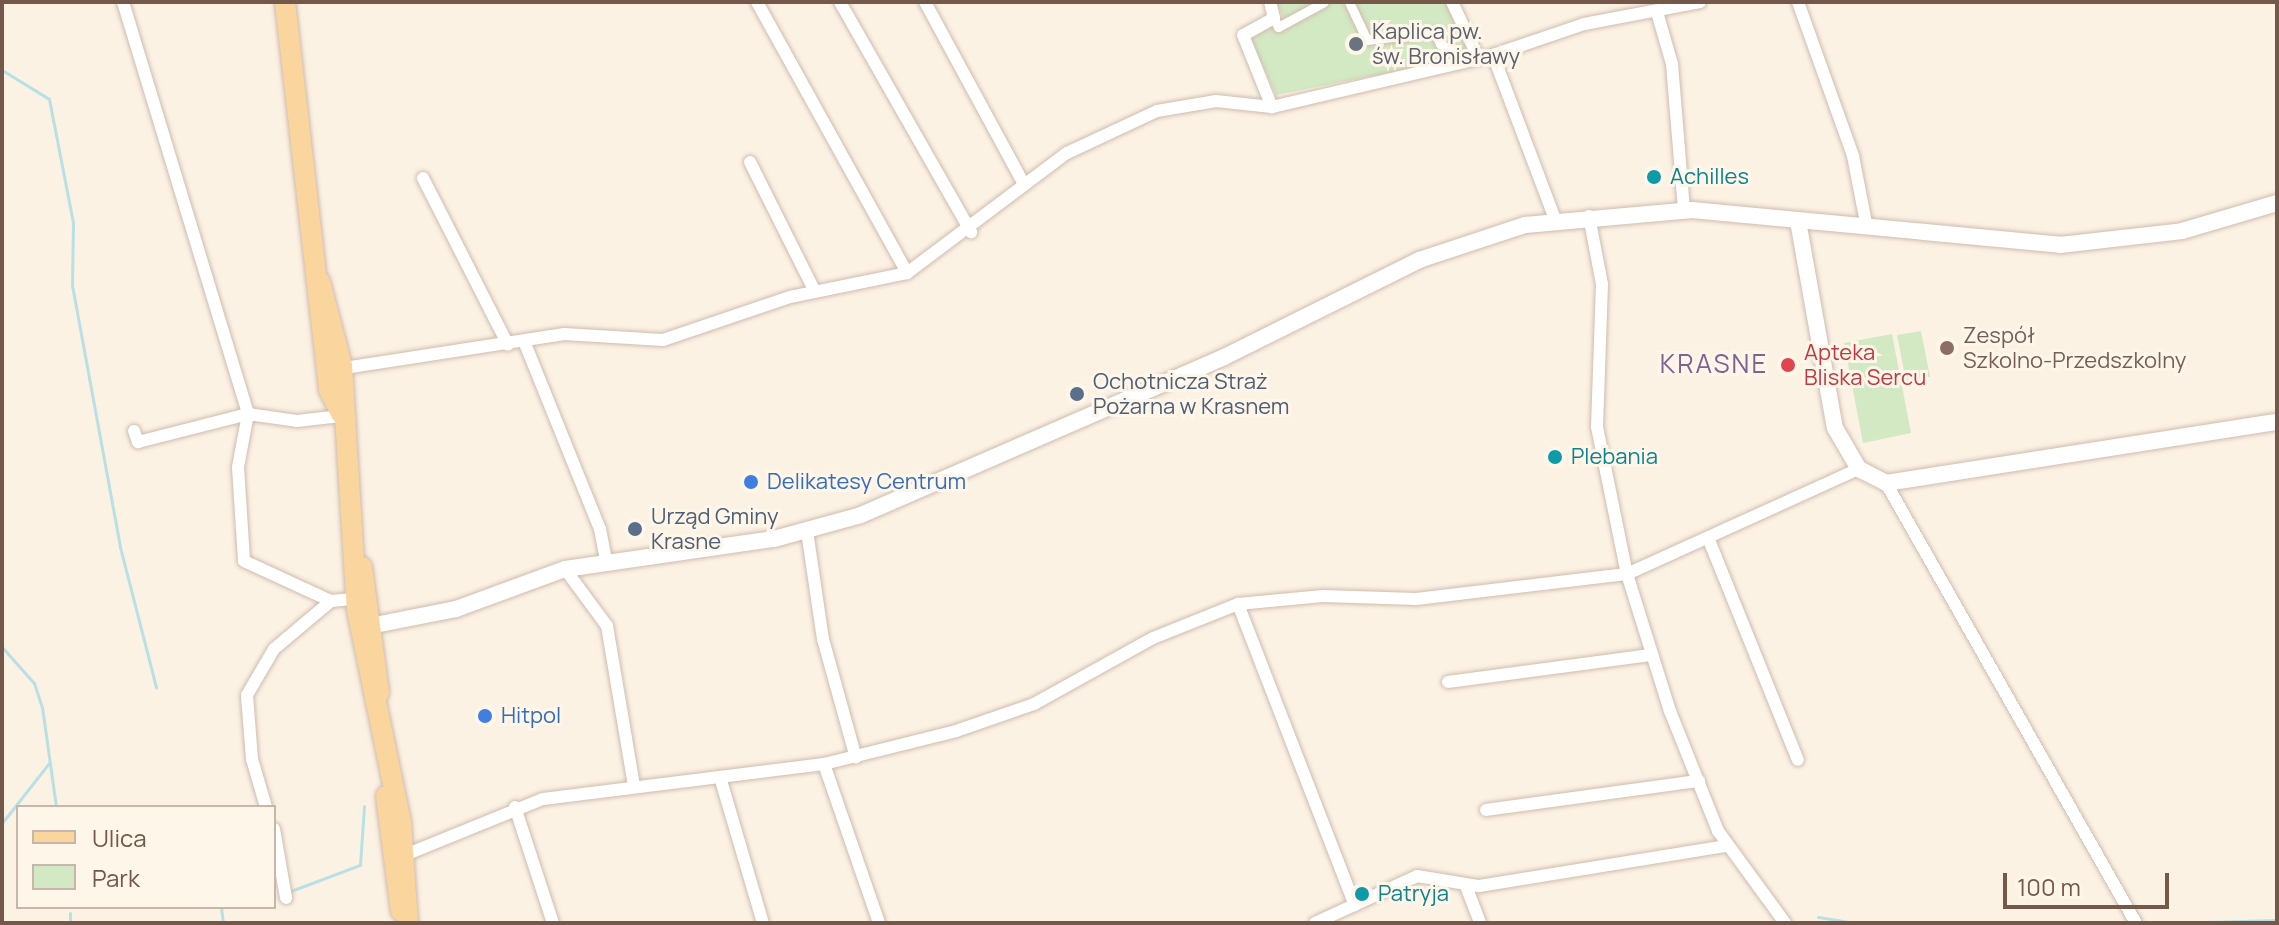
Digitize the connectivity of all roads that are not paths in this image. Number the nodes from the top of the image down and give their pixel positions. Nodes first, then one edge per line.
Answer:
1 (123, 2) edge
2 (285, 2) edge
3 (757, 2) edge
4 (840, 2) edge
5 (925, 2) edge
6 (1270, 2) edge
7 (1324, 2) edge
8 (1349, 2) edge
9 (1452, 2) edge
10 (1700, 2) edge
11 (1798, 2) edge
12 (1657, 12) junction
13 (1274, 18) junction
14 (1481, 58) junction
15 (1272, 107) junction
16 (750, 162) dead end
17 (423, 178) dead end
18 (1024, 184) junction
19 (2277, 203) edge
20 (1684, 210) junction
21 (1589, 216) junction
22 (1555, 219) junction
23 (1798, 221) junction
24 (1867, 228) junction
25 (971, 232) junction
26 (907, 273) junction
27 (320, 282) junction
28 (815, 292) junction
29 (524, 341) junction
30 (323, 342) junction
31 (508, 345) junction
32 (342, 366) junction
33 (328, 384) junction
34 (248, 414) junction
35 (341, 415) junction
36 (2277, 422) edge
37 (134, 431) dead end
38 (1859, 469) junction
39 (1886, 483) junction
40 (807, 531) junction
41 (1709, 540) junction
42 (358, 551) junction
43 (606, 561) junction
44 (565, 569) junction
45 (1627, 574) junction
46 (331, 601) junction
47 (357, 604) junction
48 (1238, 604) junction
49 (375, 625) junction
50 (362, 646) junction
51 (1650, 655) junction
52 (1448, 682) dead end
53 (378, 713) junction
54 (856, 758) junction
55 (1798, 760) dead end
56 (824, 764) junction
57 (387, 773) junction
58 (720, 777) junction
59 (1699, 781) junction
60 (634, 785) junction
61 (265, 805) edge
62 (515, 807) junction
63 (1486, 810) dead end
64 (386, 825) junction
65 (276, 840) edge
66 (1727, 846) junction
67 (404, 850) junction
68 (392, 874) junction
69 (1466, 886) junction
70 (286, 898) dead end
71 (1355, 905) junction
72 (406, 923) edge
73 (553, 923) edge
74 (763, 923) edge
75 (879, 923) edge
76 (1315, 923) edge
77 (1480, 923) edge
78 (1785, 923) edge
79 (2136, 923) edge

1 - 34 street
2 - 27 main road
3 - 26 street
4 - 25 street
5 - 18 street
6 - 13 street
7 - 13 street
8 - 14 street
9 - 14 street
10 - 12 street
11 - 24 street
12 - 14 street
12 - 20 street
13 - 15 street
14 - 15 street
14 - 22 street
15 - 18 street
16 - 28 street
17 - 31 street
18 - 25 street
19 - 24 street
20 - 21 street
20 - 23 street
21 - 22 street
21 - 45 street
22 - 40 street
23 - 24 street
23 - 38 street
25 - 26 street
26 - 28 street
27 - 30 main road
27 - 32 main road
28 - 29 street
29 - 31 street
29 - 43 street
30 - 32 street
30 - 33 main road
31 - 32 street
32 - 33 street
32 - 35 main road
33 - 35 main road
34 - 35 street
34 - 37 street
34 - 46 street
35 - 42 main road
36 - 39 street
38 - 39 street
38 - 41 street
39 - 79 street
40 - 43 street
40 - 54 street
41 - 45 street
41 - 55 street
42 - 47 main road
42 - 49 main road
43 - 44 street
44 - 49 street
44 - 60 street
45 - 48 street
45 - 51 street
46 - 47 street
46 - 61 street
47 - 49 street
47 - 50 main road
48 - 54 street
48 - 71 street
49 - 50 street
49 - 53 main road
50 - 53 main road
51 - 52 street
51 - 59 street
53 - 57 main road
54 - 56 street
56 - 58 street
56 - 75 street
57 - 64 main road
57 - 67 main road
58 - 60 street
58 - 74 street
59 - 63 street
59 - 66 street
60 - 62 street
62 - 67 street
62 - 73 street
64 - 67 street
64 - 68 main road
65 - 70 street
66 - 69 street
66 - 78 street
67 - 68 street
67 - 72 main road
68 - 72 main road
69 - 71 street
69 - 77 street
71 - 76 street

